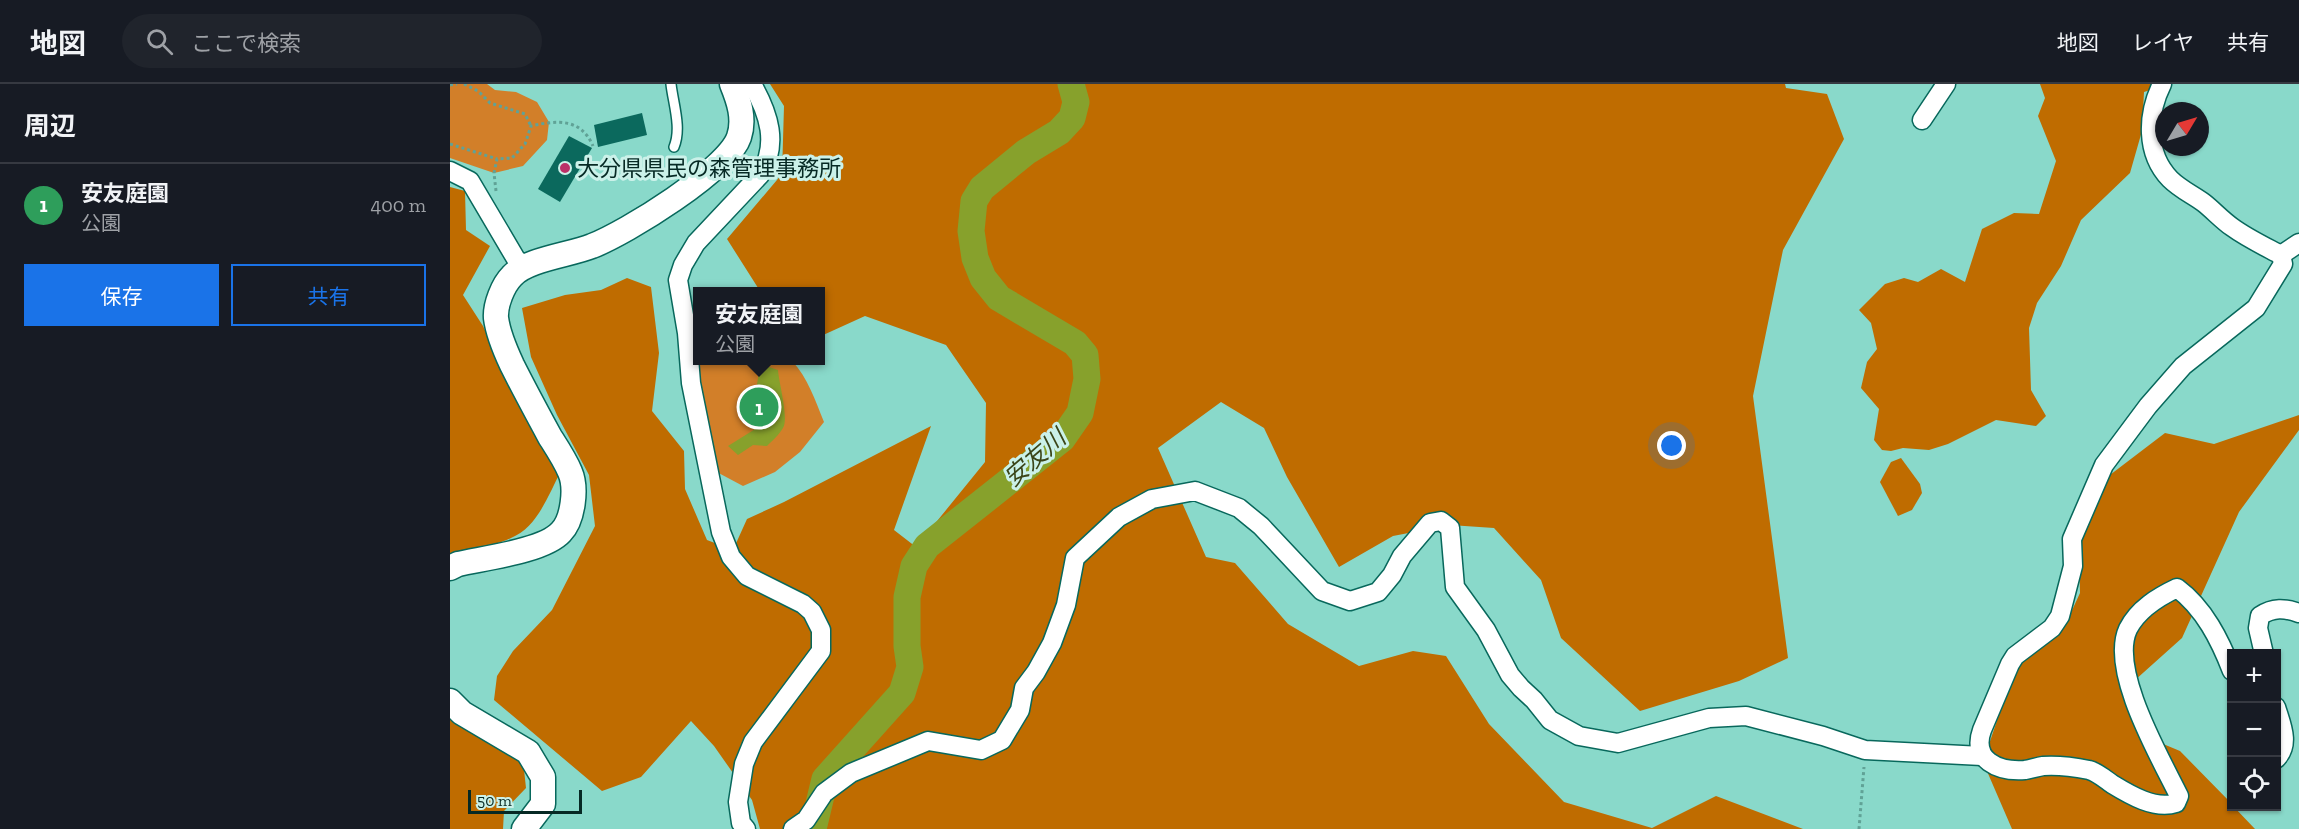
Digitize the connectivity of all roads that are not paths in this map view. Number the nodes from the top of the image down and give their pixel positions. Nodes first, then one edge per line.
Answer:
1 (670, 84) edge
2 (732, 84) edge
3 (752, 84) edge
4 (1946, 84) edge
5 (2162, 84) edge
6 (1922, 120) dead end
7 (674, 147) dead end
8 (450, 171) edge
9 (2299, 243) edge
10 (2281, 255) junction
11 (525, 266) junction
12 (450, 568) edge
13 (2299, 614) edge
14 (2263, 649) edge
15 (2227, 660) edge
16 (450, 701) edge
17 (2281, 723) edge
18 (2281, 754) edge
19 (1982, 756) junction
20 (524, 829) edge
21 (746, 829) edge
22 (793, 829) edge

1 - 7 lane
2 - 11 street
3 - 21 street
4 - 6 street
5 - 10 street
8 - 11 street
9 - 10 street
10 - 19 street
11 - 12 street
13 - 14 street
15 - 19 street
16 - 20 street
17 - 18 street
19 - 22 street

